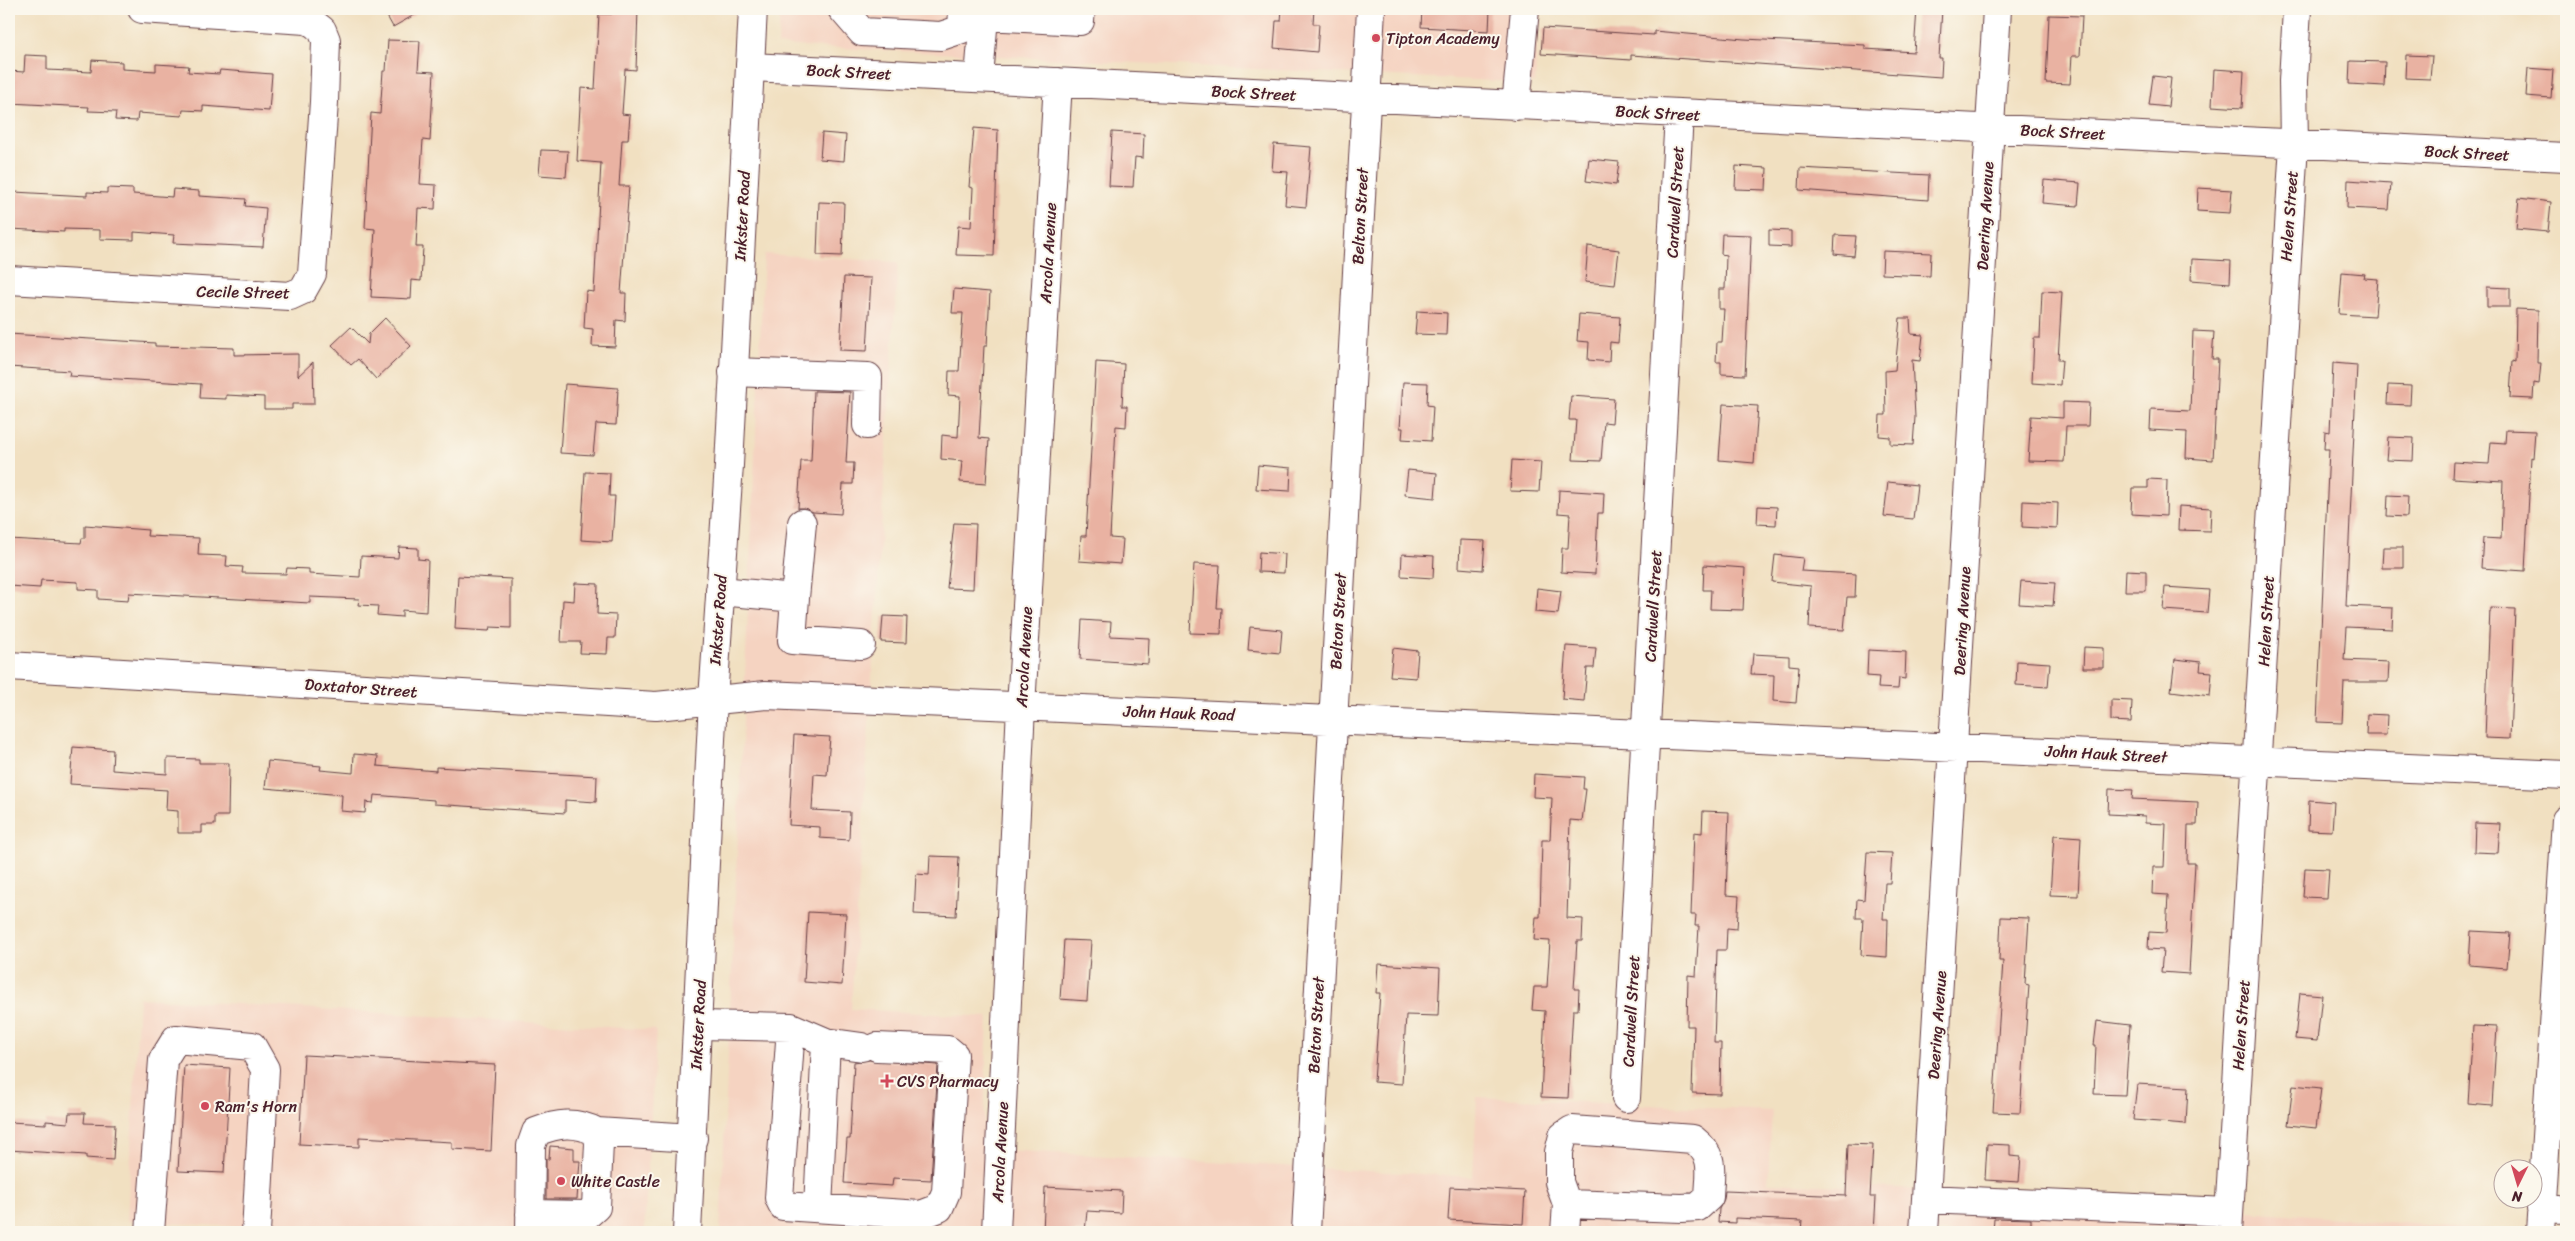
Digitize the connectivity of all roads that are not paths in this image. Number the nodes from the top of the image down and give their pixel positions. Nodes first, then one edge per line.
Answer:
1 (142, 9) edge
2 (753, 9) edge
3 (842, 9) edge
4 (1080, 9) edge
5 (1371, 9) edge
6 (1525, 9) edge
7 (1997, 9) edge
8 (2297, 9) edge
9 (970, 13) edge
10 (750, 67) junction
11 (979, 78) junction
12 (1058, 82) junction
13 (1366, 99) junction
14 (1516, 106) junction
15 (1679, 114) junction
16 (1990, 128) junction
17 (2294, 144) junction
18 (2566, 158) edge
19 (9, 280) edge
20 (733, 372) junction
21 (867, 426) dead end
22 (802, 523) dead end
23 (720, 591) junction
24 (795, 598) junction
25 (861, 645) dead end
26 (9, 666) edge
27 (713, 699) junction
28 (1021, 707) junction
29 (1333, 719) junction
30 (1646, 733) junction
31 (1954, 747) junction
32 (2258, 761) junction
33 (2566, 775) edge
34 (2566, 820) edge
35 (699, 1025) junction
36 (791, 1027) junction
37 (826, 1042) junction
38 (1626, 1098) dead end
39 (597, 1132) junction
40 (692, 1138) junction
41 (1926, 1199) junction
42 (1567, 1204) junction
43 (818, 1208) junction
44 (2549, 1217) edge
45 (2228, 1222) edge
46 (530, 1223) edge
47 (921, 1223) edge
48 (150, 1232) edge
49 (256, 1232) edge
50 (687, 1232) edge
51 (996, 1232) edge
52 (1306, 1232) edge
53 (1565, 1232) edge
54 (1924, 1232) edge

1 - 19 street, Cecile Street
2 - 10 street, Inkster Road
3 - 9 street
4 - 9 street
5 - 13 street, Belton Street
6 - 14 street
7 - 16 street, Deering Avenue
8 - 17 street, Helen Street
9 - 11 street
10 - 11 street, Bock Street
10 - 20 street, Inkster Road
11 - 12 street, Bock Street
12 - 13 street, Bock Street
12 - 28 street, Arcola Avenue
13 - 14 street, Bock Street
13 - 29 street, Belton Street
14 - 15 street, Bock Street
15 - 16 street, Bock Street
15 - 30 street, Cardwell Street
16 - 17 street, Bock Street
16 - 31 street, Deering Avenue
17 - 18 street, Bock Street
17 - 32 street, Helen Street
20 - 21 street
20 - 23 street, Inkster Road
22 - 24 street
23 - 24 street
23 - 27 street, Inkster Road
24 - 25 street
26 - 27 street, Doxtator Street
27 - 28 street, John Hauk Road
27 - 35 street, Inkster Road
28 - 29 street, John Hauk Road
28 - 51 street, Arcola Avenue
29 - 30 street, John Hauk Road
29 - 52 street, Belton Street
30 - 31 street, John Hauk Street
30 - 38 street, Cardwell Street
31 - 32 street, John Hauk Street
31 - 41 street, Deering Avenue
32 - 33 street, John Hauk Street
32 - 45 street, Helen Street
34 - 44 street
35 - 36 street
35 - 40 street, Inkster Road
36 - 37 street
36 - 43 street
37 - 43 street
37 - 47 street
39 - 40 street
39 - 46 street
39 - 46 street
40 - 50 street, Inkster Road
41 - 45 street
41 - 54 street, Deering Avenue
42 - 42 street
42 - 53 street
43 - 47 street
48 - 49 street

